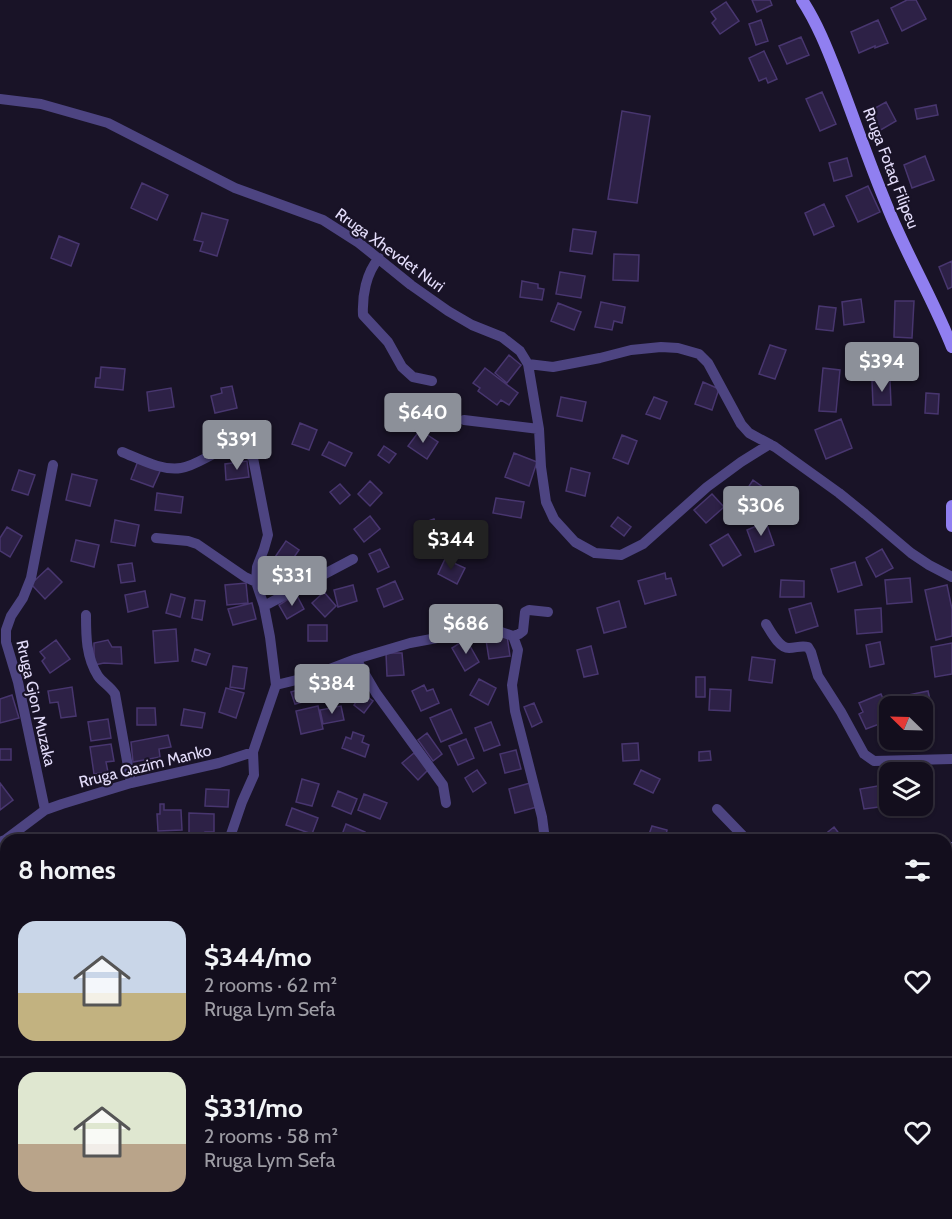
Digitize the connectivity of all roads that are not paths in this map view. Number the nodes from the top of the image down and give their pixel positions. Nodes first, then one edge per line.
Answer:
1 (802, 0) edge
2 (0, 99) edge
3 (379, 258) junction
4 (952, 347) edge
5 (528, 364) junction
6 (432, 381) dead end
7 (464, 420) dead end
8 (539, 429) junction
9 (770, 444) junction
10 (122, 452) dead end
11 (53, 465) dead end
12 (952, 506) edge
13 (952, 526) edge
14 (156, 538) dead end
15 (354, 559) dead end
16 (952, 577) edge
17 (256, 582) junction
18 (264, 606) junction
19 (549, 612) dead end
20 (86, 615) dead end
21 (766, 624) dead end
22 (513, 636) junction
23 (356, 659) junction
24 (276, 685) junction
25 (253, 752) junction
26 (952, 759) edge
27 (131, 783) junction
28 (446, 803) dead end
29 (717, 809) dead end
30 (45, 810) junction
31 (12, 834) edge
32 (232, 834) edge
33 (544, 834) edge
34 (741, 834) edge

1 - 4 main road, Rruga Fotaq Filipeu
2 - 3 street, Rruga Xhevdet Nuri
3 - 5 street, Rruga Xhevdet Nuri
3 - 6 street
5 - 8 street
5 - 9 street
7 - 8 street
8 - 9 street
9 - 16 street
10 - 17 street
11 - 30 street, Rruga Gjon Muzaka
12 - 13 main road
14 - 17 street
15 - 18 street
17 - 18 street
18 - 24 street
19 - 22 street
20 - 27 street
21 - 26 street
22 - 23 street
22 - 33 street
23 - 24 street
23 - 28 street
24 - 25 street
25 - 27 street, Rruga Qazim Manko
25 - 32 street
27 - 30 street, Rruga Qazim Manko
29 - 34 street
30 - 31 street, Rruga Qazim Manko

